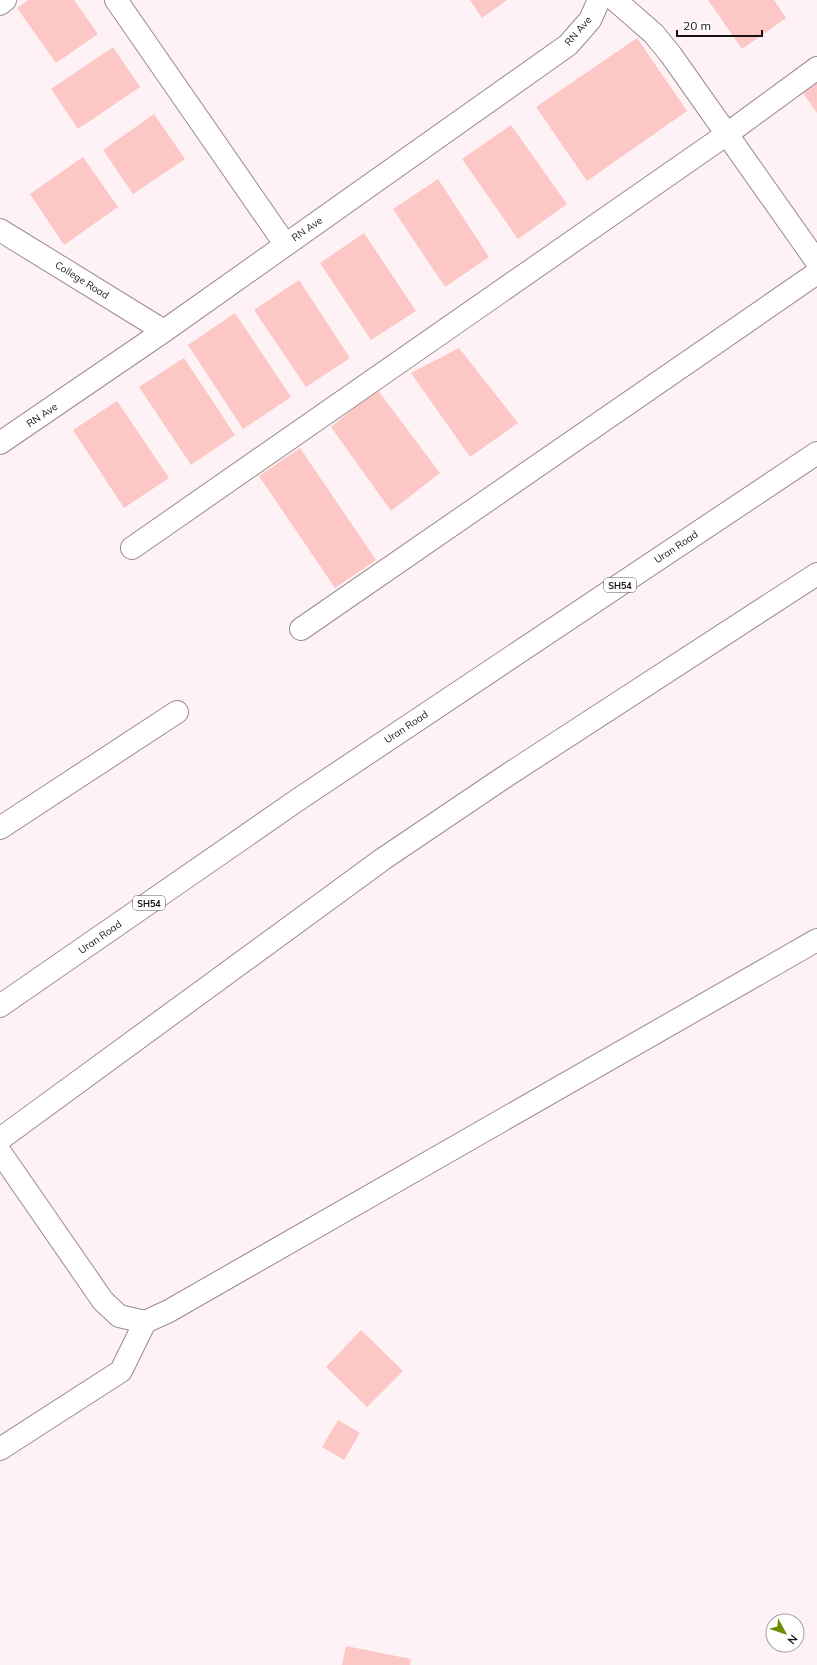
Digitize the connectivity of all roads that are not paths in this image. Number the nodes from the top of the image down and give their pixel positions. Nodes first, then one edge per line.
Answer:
1 (5, 0) edge
2 (116, 0) edge
3 (599, 0) edge
4 (615, 0) edge
5 (0, 4) edge
6 (817, 68) edge
7 (726, 134) junction
8 (0, 230) edge
9 (285, 244) junction
10 (817, 262) edge
11 (817, 273) edge
12 (164, 331) junction
13 (0, 443) edge
14 (817, 453) edge
15 (132, 548) dead end
16 (817, 574) edge
17 (301, 629) dead end
18 (178, 712) dead end
19 (0, 828) edge
20 (817, 940) edge
21 (0, 1006) edge
22 (0, 1139) edge
23 (0, 1152) edge
24 (145, 1322) junction
25 (0, 1449) edge

1 - 5 street
2 - 9 street
3 - 9 street, RN Ave
4 - 7 street
6 - 7 street
7 - 10 street
7 - 15 street
8 - 12 street, College Road
9 - 12 street, RN Ave
11 - 17 street
12 - 13 street, RN Ave
14 - 21 street, Uran Road / SH54
16 - 22 street
18 - 19 street
20 - 24 street
23 - 24 street
24 - 25 street

